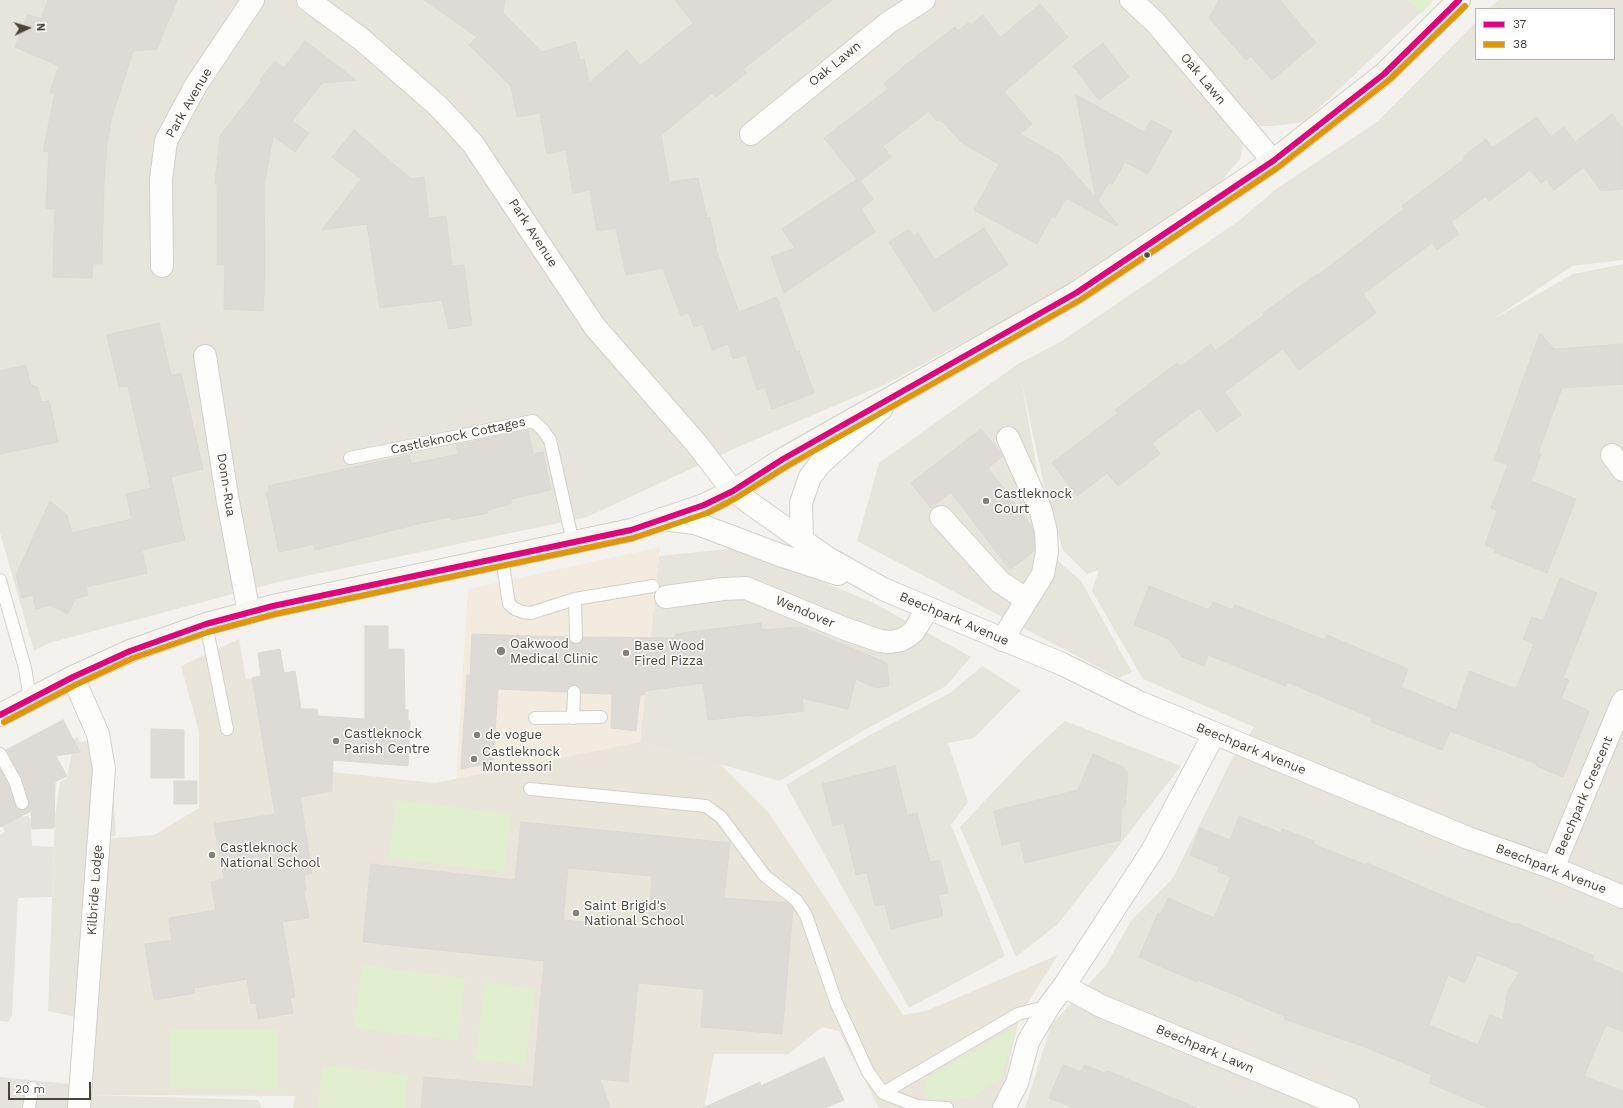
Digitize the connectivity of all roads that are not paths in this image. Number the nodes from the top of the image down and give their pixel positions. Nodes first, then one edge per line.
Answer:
1 (253, 0) edge
2 (308, 0) edge
3 (924, 0) edge
4 (1131, 0) edge
5 (1460, 0) edge
6 (751, 134) dead end
7 (1273, 161) junction
8 (162, 266) dead end
9 (205, 356) dead end
10 (896, 396) junction
11 (1008, 438) dead end
12 (350, 458) dead end
13 (733, 491) junction
14 (941, 517) dead end
15 (662, 519) junction
16 (802, 540) junction
17 (573, 543) junction
18 (502, 558) junction
19 (0, 580) edge
20 (883, 588) junction
21 (659, 592) joint
22 (575, 599) junction
23 (1027, 600) junction
24 (928, 608) junction
25 (249, 613) junction
26 (206, 624) junction
27 (576, 637) dead end
28 (1002, 640) junction
29 (73, 677) junction
30 (574, 692) dead end
31 (30, 699) junction
32 (1623, 701) edge
33 (0, 715) edge
34 (601, 717) dead end
35 (535, 718) dead end
36 (573, 718) junction
37 (227, 729) dead end
38 (1214, 734) junction
39 (0, 754) edge
40 (530, 789) dead end
41 (22, 803) dead end
42 (1553, 868) junction
43 (1623, 897) edge
44 (1064, 986) junction
45 (1049, 1006) junction
46 (32, 1088) dead end
47 (883, 1094) junction
48 (30, 1108) edge
49 (79, 1108) edge
50 (947, 1108) edge
51 (1004, 1108) edge
52 (1348, 1108) edge

1 - 8 street, Park Avenue
2 - 13 street, Park Avenue
3 - 6 street, Oak Lawn
4 - 7 street, Oak Lawn
5 - 7 main road
7 - 10 main road
9 - 25 street, Donn-Rua
10 - 13 main road
10 - 16 street
11 - 23 street
12 - 17 lane, Castleknock Cottages
13 - 15 main road
13 - 16 street, Beechpark Avenue
14 - 23 street
15 - 17 main road
15 - 20 street, Beechpark Avenue
16 - 20 street, Beechpark Avenue
17 - 18 main road
18 - 22 lane
18 - 25 main road
19 - 31 lane
20 - 24 street, Beechpark Avenue
21 - 22 lane
21 - 24 street, Wendover
22 - 27 lane
23 - 28 street
24 - 28 street, Beechpark Avenue
25 - 26 main road
26 - 29 main road
26 - 37 lane
28 - 38 street, Beechpark Avenue
29 - 31 main road
29 - 49 street, Kilbride Lodge
30 - 36 lane
31 - 33 main road
32 - 42 street, Beechpark Crescent
34 - 36 lane
35 - 36 lane
38 - 42 street, Beechpark Avenue
38 - 44 street
39 - 41 lane
40 - 47 lane
42 - 43 street, Beechpark Avenue
44 - 45 street
44 - 52 street, Beechpark Lawn
45 - 47 lane
45 - 51 street
46 - 48 lane
47 - 50 lane

